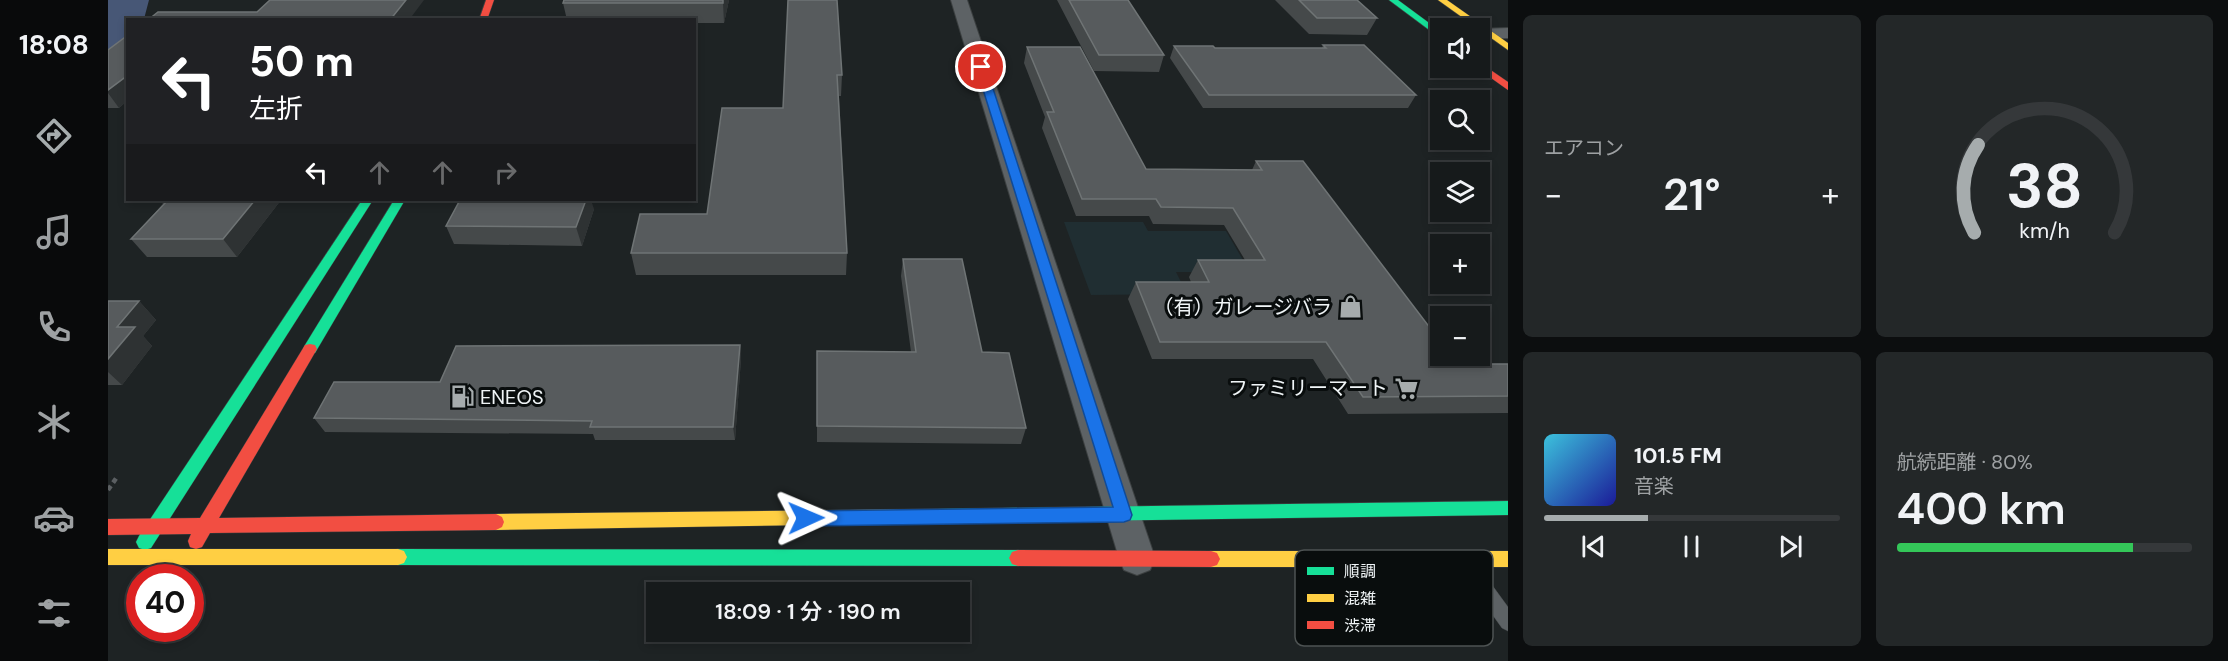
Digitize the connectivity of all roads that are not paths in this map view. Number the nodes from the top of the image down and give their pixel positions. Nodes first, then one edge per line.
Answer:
1 (490, 0) edge
2 (960, 0) edge
3 (1393, 0) edge
4 (1442, 0) edge
5 (484, 18) edge
6 (1430, 27) edge
7 (1492, 33) edge
8 (1508, 47) edge
9 (1490, 73) edge
10 (1508, 87) edge
11 (366, 201) edge
12 (398, 201) edge
13 (1508, 508) edge
14 (1124, 515) junction
15 (206, 525) junction
16 (108, 527) edge
17 (154, 527) junction
18 (186, 556) junction
19 (108, 557) edge
20 (137, 557) junction
21 (1137, 558) junction
22 (1295, 558) edge
23 (1493, 601) edge
24 (1508, 622) edge

1 - 5 street
2 - 14 street
3 - 6 street
4 - 7 street
7 - 8 street
9 - 10 street
11 - 17 street
12 - 15 street
13 - 14 street
14 - 15 street
14 - 21 street
15 - 17 street
15 - 18 street
16 - 17 street
17 - 20 street
18 - 20 street
18 - 21 street
19 - 20 street
21 - 22 street
23 - 24 lane

